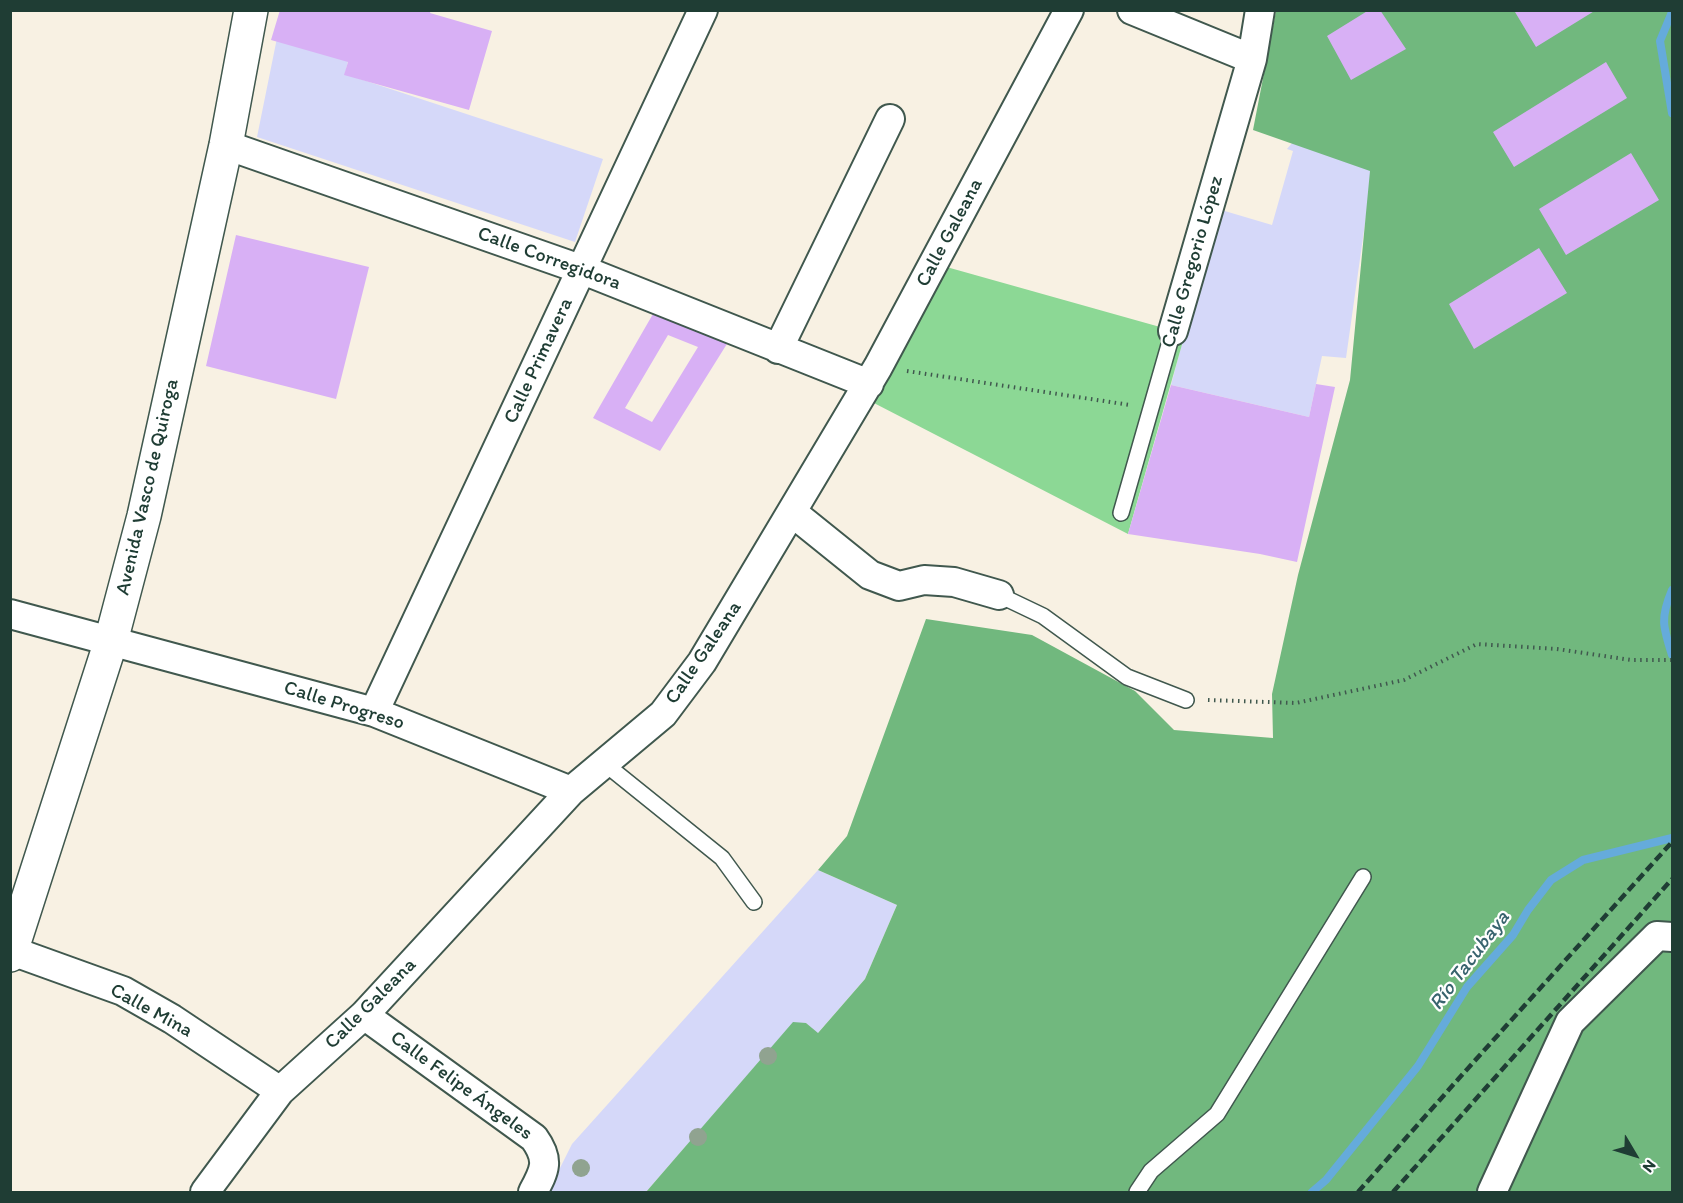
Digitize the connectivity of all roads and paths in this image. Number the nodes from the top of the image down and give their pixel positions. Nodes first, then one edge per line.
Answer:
1 (251, 10) edge
2 (703, 10) edge
3 (1069, 10) edge
4 (1132, 10) edge
5 (1260, 10) edge
6 (1252, 59) junction
7 (890, 119) dead end
8 (226, 145) junction
9 (583, 270) junction
10 (1173, 331) joint
11 (778, 349) junction
12 (874, 375) junction
13 (1151, 408) junction
14 (793, 513) junction
15 (1121, 513) dead end
16 (999, 595) joint
17 (10, 614) edge
18 (111, 641) junction
19 (1672, 660) edge
20 (1186, 699) joint
21 (374, 712) junction
22 (604, 763) junction
23 (571, 791) junction
24 (1363, 877) dead end
25 (753, 902) dead end
26 (1672, 937) edge
27 (11, 953) edge
28 (364, 1015) junction
29 (280, 1091) junction
30 (205, 1192) edge
31 (533, 1192) edge
32 (1137, 1192) edge
33 (1492, 1192) edge

1 - 8 main road, Avenida Vasco de Quiroga
2 - 9 street, Calle Primavera
3 - 12 street, Calle Galeana
4 - 6 street
5 - 6 street, Calle Gregorio López
6 - 10 street, Calle Gregorio López
7 - 11 street
8 - 9 street, Calle Corregidora
8 - 18 main road, Avenida Vasco de Quiroga
9 - 11 street, Calle Corregidora
9 - 21 street, Calle Primavera
10 - 13 lane, Calle Gregorio López
11 - 12 street, Calle Corregidora
12 - 13 path
12 - 14 street, Calle Galeana
13 - 15 lane, Calle Gregorio López
14 - 16 street
14 - 22 street, Calle Galeana
16 - 20 lane
17 - 18 street, Calle Progreso
18 - 21 street, Calle Progreso
18 - 27 main road, Avenida Vasco de Quiroga
19 - 20 path
21 - 23 street, Calle Progreso
22 - 23 street, Calle Galeana
22 - 25 lane
23 - 28 street, Calle Galeana
24 - 32 lane
26 - 33 street
27 - 29 street, Calle Mina
28 - 29 street, Calle Galeana
28 - 31 street, Calle Felipe Ángeles
29 - 30 street, Calle Galeana

